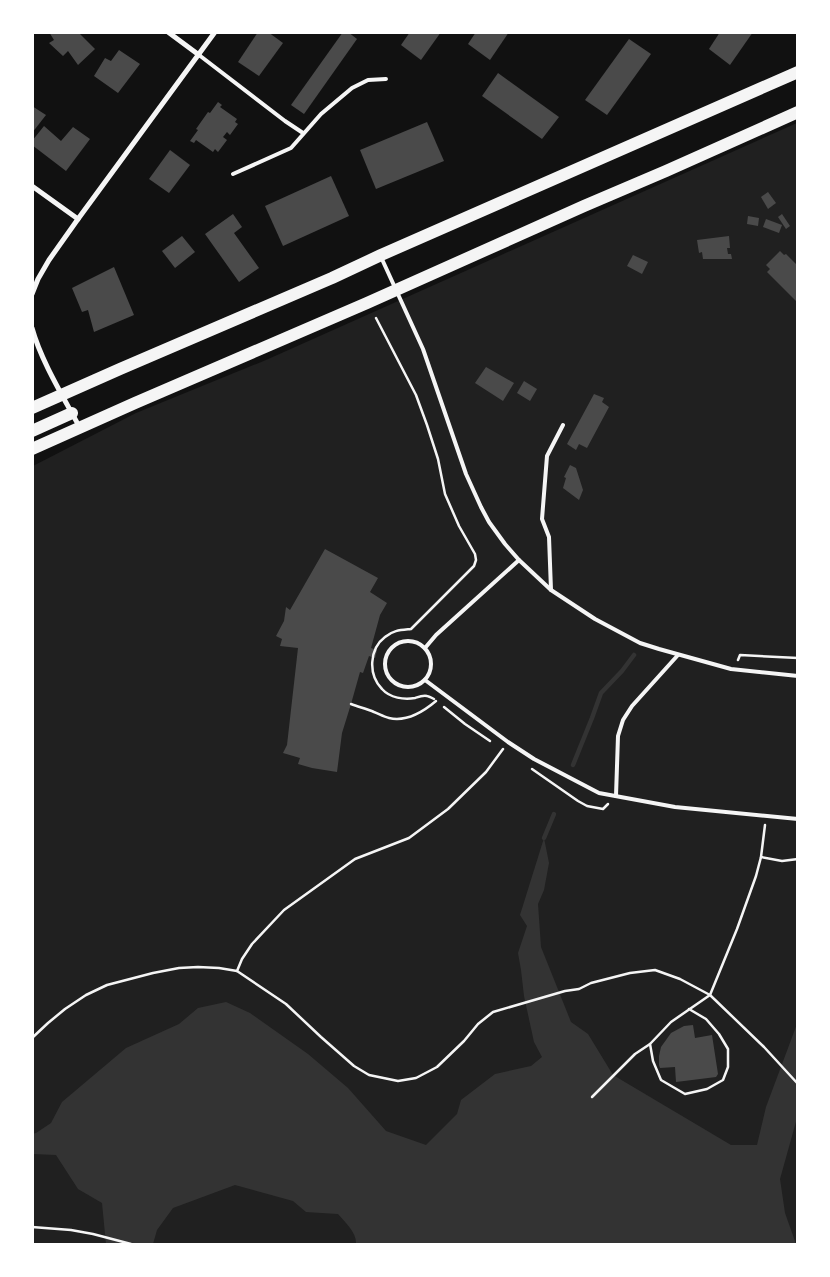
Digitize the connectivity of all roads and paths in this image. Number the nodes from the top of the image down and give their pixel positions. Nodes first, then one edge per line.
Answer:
1 (168, 32) edge
2 (215, 32) edge
3 (198, 55) junction
4 (798, 72) edge
5 (386, 79) dead end
6 (798, 112) edge
7 (303, 133) junction
8 (233, 174) dead end
9 (32, 186) edge
10 (78, 219) junction
11 (381, 255) junction
12 (396, 290) junction
13 (32, 294) edge
14 (376, 318) dead end
15 (32, 328) edge
16 (62, 395) junction
17 (32, 408) edge
18 (72, 413) junction
19 (562, 425) dead end
20 (80, 428) junction
21 (32, 431) edge
22 (32, 449) edge
23 (518, 560) junction
24 (551, 590) junction
25 (425, 648) junction
26 (678, 655) junction
27 (798, 658) edge
28 (735, 670) junction
29 (798, 676) edge
30 (425, 680) junction
31 (351, 704) dead end
32 (443, 707) dead end
33 (508, 742) junction
34 (502, 750) junction
35 (526, 765) dead end
36 (616, 796) junction
37 (766, 816) junction
38 (798, 819) edge
39 (761, 857) junction
40 (798, 858) edge
41 (237, 971) junction
42 (710, 995) junction
43 (689, 1010) junction
44 (32, 1038) edge
45 (650, 1044) junction
46 (798, 1084) edge
47 (592, 1097) dead end
48 (32, 1227) edge
49 (132, 1244) edge

1 - 3 street
2 - 3 street
3 - 7 lane
3 - 10 street
4 - 11 main road
5 - 7 lane
6 - 12 main road
7 - 8 lane
9 - 10 street
10 - 13 street
11 - 12 lane
11 - 16 main road
12 - 20 main road
12 - 23 lane
14 - 31 path
15 - 16 street
16 - 17 main road
16 - 18 street
18 - 20 street
18 - 21 main road
19 - 24 lane
20 - 22 main road
23 - 24 lane
23 - 25 lane
24 - 26 lane
25 - 30 lane
25 - 30 lane
26 - 28 lane
26 - 36 lane
27 - 28 path
28 - 29 lane
30 - 33 lane
32 - 34 path
33 - 34 path
33 - 36 lane
34 - 41 path
35 - 36 path
36 - 37 lane
37 - 38 lane
37 - 39 path
39 - 40 path
39 - 42 path
41 - 42 path
41 - 44 path
42 - 43 path
42 - 46 path
43 - 45 path
43 - 45 path
45 - 47 path
48 - 49 path

